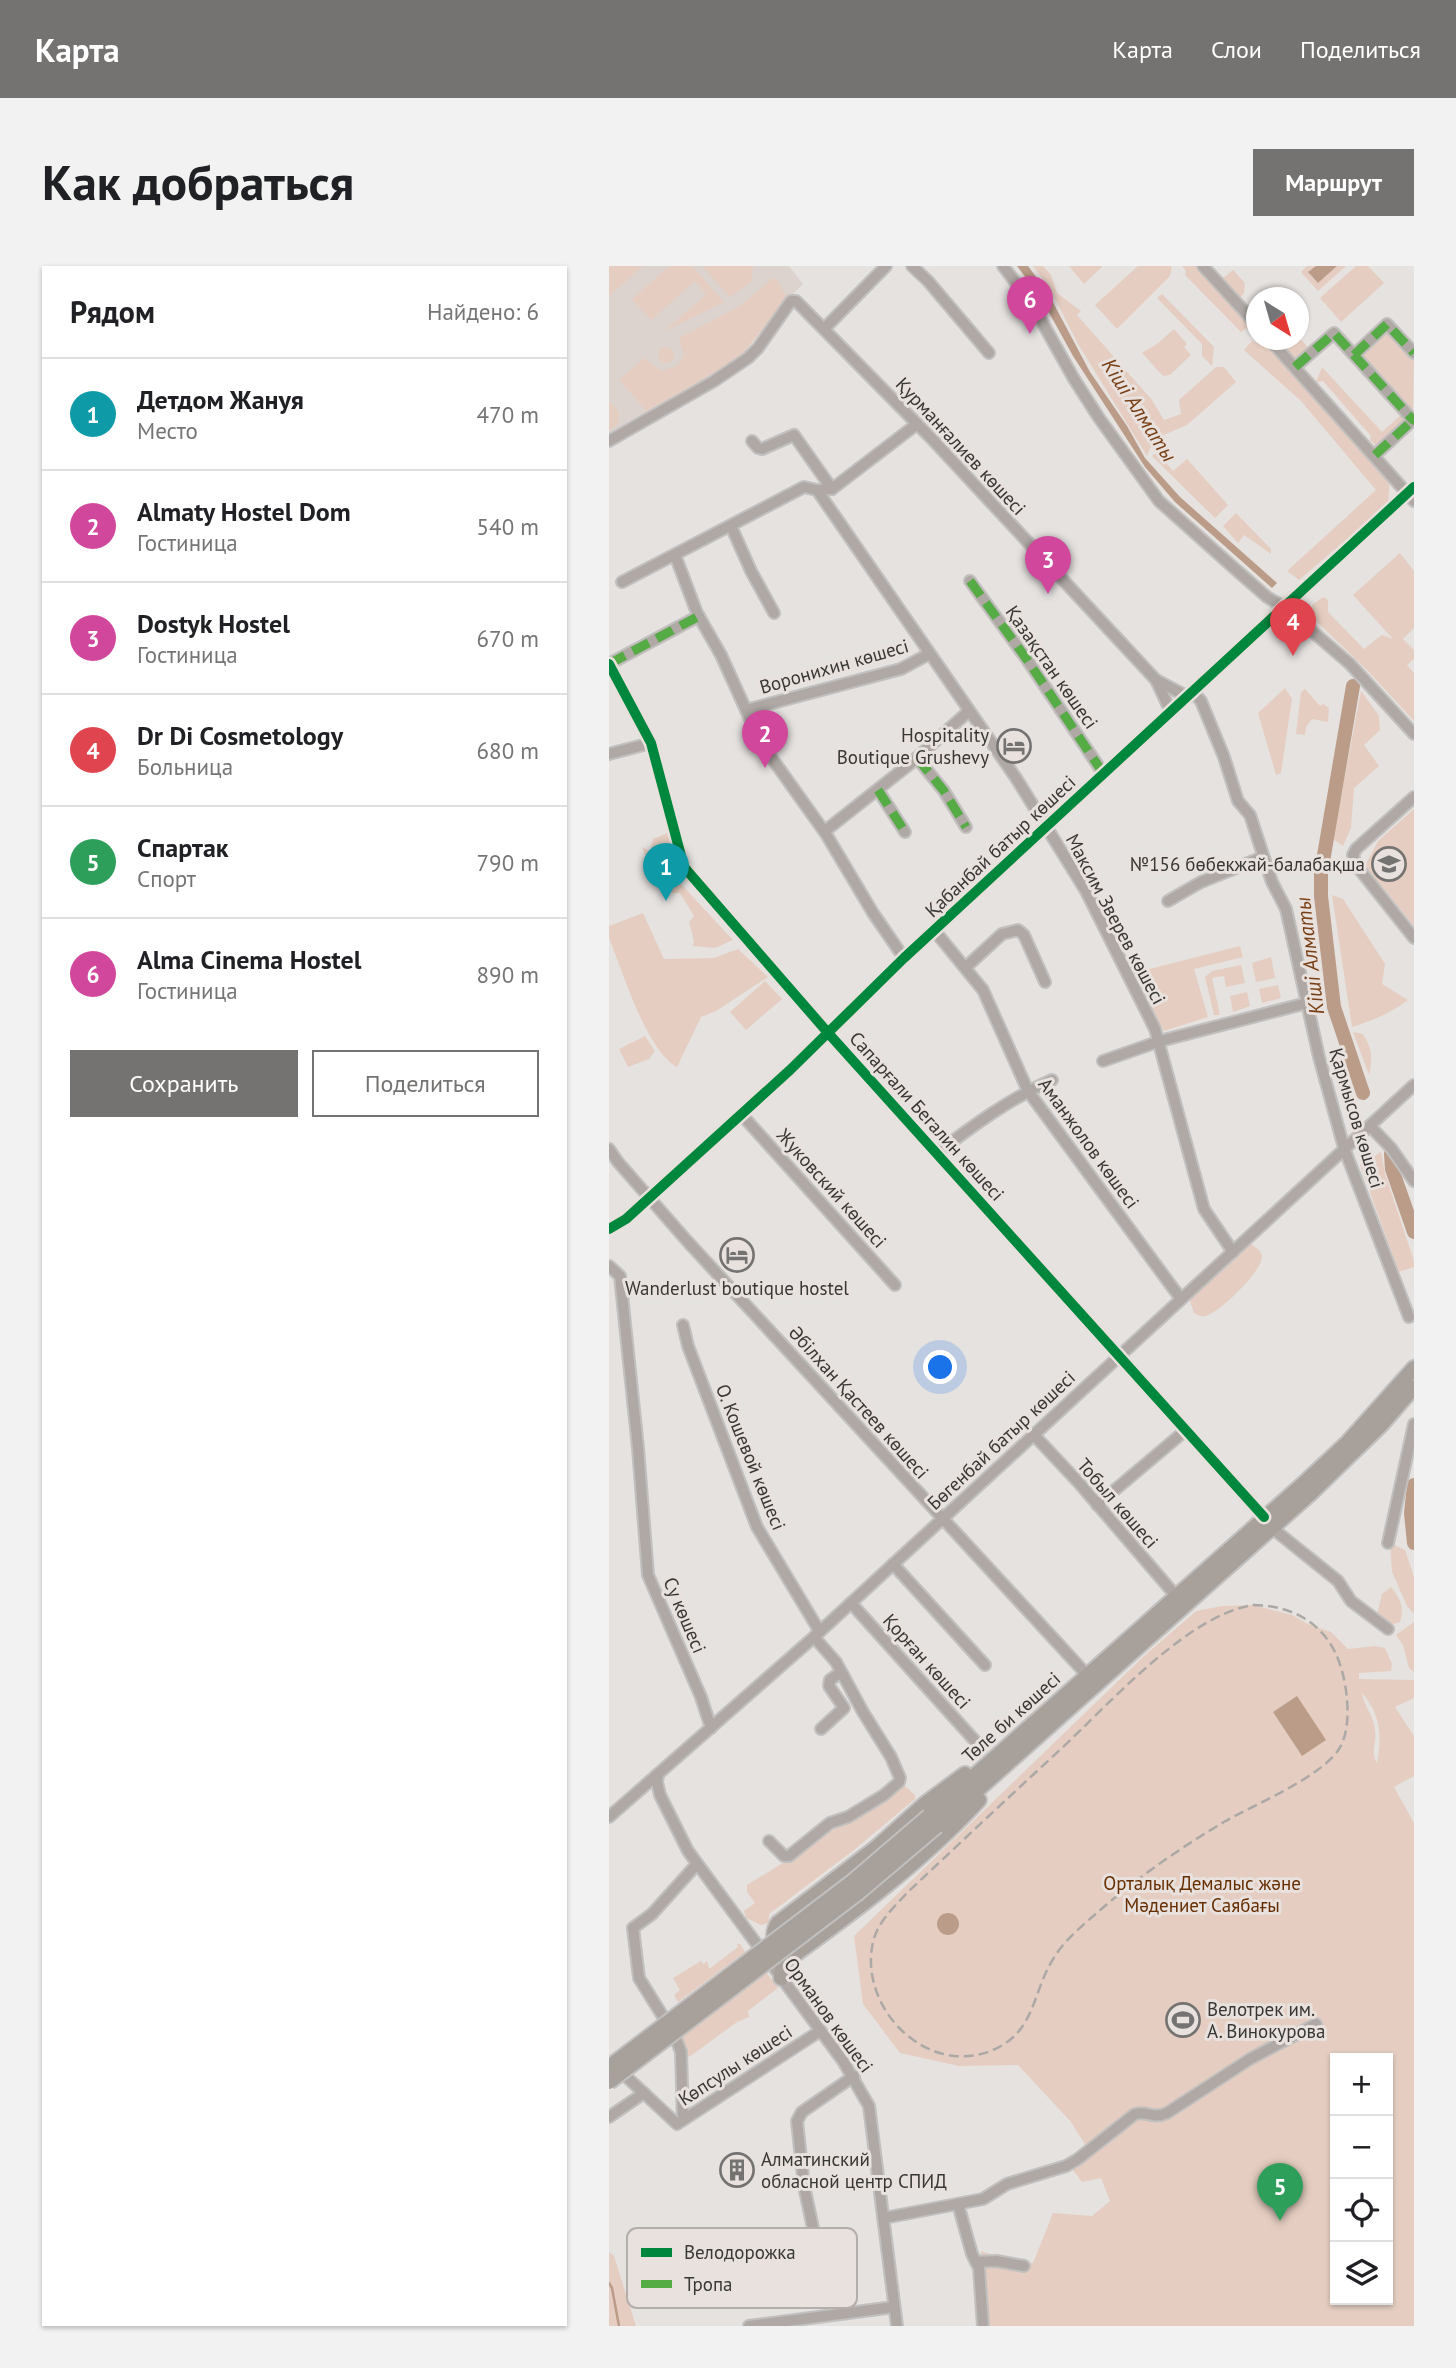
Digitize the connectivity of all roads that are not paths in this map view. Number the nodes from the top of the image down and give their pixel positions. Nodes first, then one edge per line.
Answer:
1 (886, 266) edge
2 (912, 266) edge
3 (1003, 266) edge
4 (1203, 266) edge
5 (1246, 313) edge
6 (824, 329) junction
7 (1279, 350) edge
8 (989, 353) dead end
9 (1414, 353) edge
10 (1354, 355) junction
11 (1295, 367) junction
12 (1413, 420) edge
13 (917, 424) junction
14 (609, 441) edge
15 (753, 441) dead end
16 (1375, 455) junction
17 (832, 489) junction
18 (817, 490) junction
19 (1412, 494) edge
20 (731, 526) junction
21 (675, 555) junction
22 (970, 580) dead end
23 (622, 582) dead end
24 (1284, 607) junction
25 (774, 613) dead end
26 (699, 616) junction
27 (929, 654) junction
28 (609, 664) edge
29 (1156, 680) junction
30 (1190, 695) junction
31 (746, 710) junction
32 (969, 711) junction
33 (1171, 712) junction
34 (1414, 734) edge
35 (651, 743) junction
36 (609, 754) edge
37 (917, 758) junction
38 (1103, 773) junction
39 (878, 790) junction
40 (1414, 797) edge
41 (1046, 826) junction
42 (966, 827) dead end
43 (825, 831) junction
44 (905, 832) dead end
45 (1263, 857) junction
46 (1168, 901) dead end
47 (935, 930) junction
48 (1414, 938) edge
49 (904, 958) junction
50 (966, 967) junction
51 (1045, 982) dead end
52 (1307, 1003) junction
53 (829, 1034) junction
54 (1160, 1041) junction
55 (1103, 1061) dead end
56 (1052, 1080) dead end
57 (1414, 1085) edge
58 (1028, 1091) junction
59 (742, 1115) junction
60 (1370, 1126) junction
61 (1344, 1147) junction
62 (609, 1149) edge
63 (937, 1153) junction
64 (1414, 1181) edge
65 (648, 1198) junction
66 (609, 1229) edge
67 (1233, 1252) junction
68 (609, 1266) edge
69 (895, 1286) dead end
70 (1181, 1299) junction
71 (1409, 1317) dead end
72 (683, 1325) dead end
73 (1119, 1355) junction
74 (1414, 1368) edge
75 (1414, 1387) edge
76 (1414, 1424) edge
77 (1186, 1430) junction
78 (1033, 1434) junction
79 (1097, 1505) junction
80 (941, 1518) junction
81 (1268, 1522) junction
82 (1388, 1543) dead end
83 (893, 1564) junction
84 (1176, 1596) junction
85 (851, 1603) junction
86 (1388, 1629) dead end
87 (816, 1635) junction
88 (985, 1665) dead end
89 (841, 1672) junction
90 (1087, 1675) junction
91 (711, 1728) junction
92 (821, 1729) dead end
93 (976, 1742) dead end
94 (1014, 1749) junction
95 (658, 1774) junction
96 (609, 1817) edge
97 (933, 1821) junction
98 (769, 1841) dead end
99 (697, 1864) junction
100 (796, 1954) junction
101 (781, 1978) junction
102 (1317, 2024) dead end
103 (820, 2031) junction
104 (609, 2060) edge
105 (609, 2067) edge
106 (854, 2076) junction
107 (609, 2082) edge
108 (644, 2094) junction
109 (609, 2117) edge
110 (683, 2120) junction
111 (958, 2204) junction
112 (884, 2218) junction
113 (813, 2228) edge
114 (976, 2262) junction
115 (1024, 2266) dead end
116 (894, 2307) junction
117 (749, 2326) edge
118 (897, 2326) edge
119 (983, 2326) edge

1 - 6 street
2 - 8 street
3 - 24 street
4 - 5 street
6 - 13 street, Қурманғалиев көшесі
6 - 14 street, Қурманғалиев көшесі
7 - 11 street
9 - 10 street
10 - 11 street
10 - 12 street
11 - 16 street
12 - 16 street
13 - 17 street
13 - 29 street, Қурманғалиев көшесі
15 - 17 street
16 - 19 street
17 - 18 street
18 - 20 street
18 - 27 street, Максим Зверев көшесі
19 - 24 street, Қабанбай батыр көшесі
20 - 21 street
20 - 25 street
21 - 23 street
21 - 26 street
22 - 38 street, Қазақстан көшесі
24 - 30 street, Қабанбай батыр көшесі
24 - 34 street
26 - 28 street
26 - 31 street
27 - 31 street, Воронихин көшесі
27 - 32 street, Максим Зверев көшесі
28 - 35 street, Сапарғали Бегалин көшесі
29 - 30 street
29 - 33 street
30 - 33 street, Қабанбай батыр көшесі
30 - 45 street, Қармысов көшесі
31 - 43 street
32 - 37 street
32 - 41 street, Максим Зверев көшесі
33 - 38 street, Қабанбай батыр көшесі
35 - 36 street
35 - 53 street, Сапарғали Бегалин көшесі
37 - 39 street
37 - 42 street
38 - 41 street, Қабанбай батыр көшесі
39 - 43 street
39 - 44 street
40 - 48 street
41 - 47 street, Қабанбай батыр көшесі
41 - 54 street, Максим Зверев көшесі
43 - 49 street
45 - 46 street
45 - 52 street, Қармысов көшесі
47 - 49 street, Қабанбай батыр көшесі
47 - 50 street, Аманжолов көшесі
49 - 53 street, Қабанбай батыр көшесі
50 - 51 street
50 - 58 street, Аманжолов көшесі
52 - 54 street
52 - 61 street, Қармысов көшесі
53 - 59 street, Қабанбай батыр көшесі
53 - 63 street, Сапарғали Бегалин көшесі
54 - 55 street
54 - 67 street, Максим Зверев көшесі
56 - 58 street
57 - 60 street, Бөгенбай батыр көшесі
58 - 63 street
58 - 70 street, Аманжолов көшесі
59 - 65 street, Қабанбай батыр көшесі
59 - 69 street, Жуковский көшесі
60 - 61 street, Бөгенбай батыр көшесі
60 - 64 street
61 - 67 street, Бөгенбай батыр көшесі
61 - 71 street, Қармысов көшесі
62 - 65 street, Әбілхан Қастеев көшесі
63 - 73 street, Сапарғали Бегалин көшесі
65 - 66 street, Қабанбай батыр көшесі
65 - 80 street, Әбілхан Қастеев көшесі
67 - 70 street, Бөгенбай батыр көшесі
68 - 91 street, Су көшесі
70 - 73 street, Бөгенбай батыр көшесі
72 - 87 street, О. Кошевой көшесі
73 - 77 street, Сапарғали Бегалин көшесі
73 - 78 street, Бөгенбай батыр көшесі
74 - 81 main road, Төле би көшесі
75 - 81 main road, Төле би көшесі
76 - 82 street
77 - 79 street
77 - 81 street, Сапарғали Бегалин көшесі
78 - 79 street, Тобыл көшесі
78 - 80 street, Бөгенбай батыр көшесі
79 - 84 street, Тобыл көшесі
80 - 83 street, Бөгенбай батыр көшесі
80 - 90 street, Әбілхан Қастеев көшесі
81 - 84 main road, Төле би көшесі
81 - 86 street, Сапарғали Бегалин көшесі
81 - 94 main road, Төле би көшесі
83 - 85 street, Бөгенбай батыр көшесі
83 - 88 street
84 - 90 main road, Төле би көшесі
85 - 87 street, Бөгенбай батыр көшесі
85 - 93 street, Қорған көшесі
87 - 89 street, О. Кошевой көшесі
87 - 91 street, Бөгенбай батыр көшесі
89 - 92 street
89 - 98 street, О. Кошевой көшесі
90 - 94 main road, Төле би көшесі
91 - 95 street, Бөгенбай батыр көшесі
94 - 97 main road, Төле би көшесі
94 - 100 main road
94 - 100 main road
95 - 96 street, Бөгенбай батыр көшесі
95 - 99 street, Орманов көшесі
97 - 105 main road, Төле би көшесі, bridge
97 - 107 main road, Төле би көшесі, bridge
99 - 101 street, Орманов көшесі
99 - 110 street
100 - 101 main road
101 - 103 street, Орманов көшесі
102 - 111 street
103 - 106 street, Орманов көшесі
103 - 110 street, Көпсулы көшесі
104 - 108 street, Көпсулы көшесі
106 - 112 street, Орманов көшесі
106 - 113 street
108 - 109 street
108 - 110 street, Көпсулы көшесі
111 - 112 street
111 - 114 street
112 - 116 street, Орманов көшесі
114 - 115 street
114 - 119 street
116 - 117 street
116 - 118 street, Орманов көшесі

